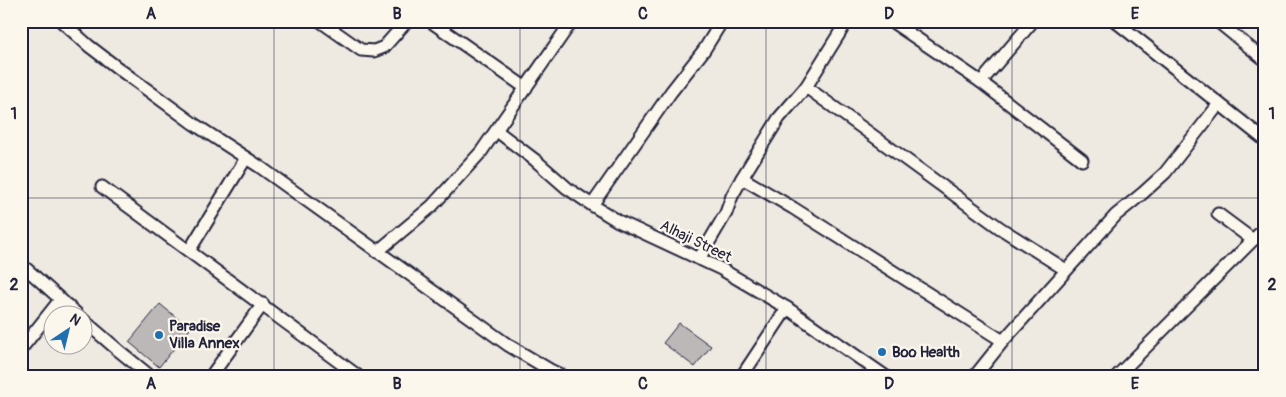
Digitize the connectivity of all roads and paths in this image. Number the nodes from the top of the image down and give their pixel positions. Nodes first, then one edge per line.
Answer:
1 (61, 21) edge
2 (320, 21) edge
3 (407, 21) edge
4 (572, 21) edge
5 (722, 21) edge
6 (847, 21) edge
7 (891, 21) edge
8 (1033, 21) edge
9 (1115, 21) edge
10 (1217, 21) edge
11 (433, 22) dead end
12 (1265, 60) edge
13 (981, 82) junction
14 (806, 87) junction
15 (526, 88) junction
16 (1219, 104) junction
17 (497, 131) junction
18 (1265, 140) edge
19 (246, 158) junction
20 (1082, 160) dead end
21 (742, 178) junction
22 (102, 187) dead end
23 (592, 205) junction
24 (1218, 214) dead end
25 (1265, 228) edge
26 (1252, 240) junction
27 (189, 251) junction
28 (377, 252) junction
29 (699, 259) junction
30 (21, 264) edge
31 (1066, 270) junction
32 (60, 300) junction
33 (65, 304) edge
34 (263, 304) junction
35 (787, 308) junction
36 (92, 328) edge
37 (1003, 341) junction
38 (21, 349) edge
39 (150, 376) edge
40 (211, 376) edge
41 (358, 376) edge
42 (564, 376) edge
43 (742, 376) edge
44 (885, 376) edge
45 (975, 376) edge
46 (1116, 376) edge

1 - 19 street
2 - 3 street
4 - 15 street
5 - 23 street
6 - 14 street
7 - 13 street
8 - 13 street
9 - 16 street
10 - 12 street
11 - 15 street
13 - 20 street
14 - 21 street
14 - 31 street
15 - 17 street
16 - 18 street
16 - 31 street
17 - 23 street, Alhaji Street
17 - 28 street
19 - 27 street
19 - 28 street
21 - 29 street
21 - 37 street
22 - 27 street
23 - 29 street, Alhaji Street
24 - 26 street
25 - 26 street
26 - 46 street
27 - 34 street
28 - 42 street
29 - 35 street, Alhaji Street
30 - 32 street
31 - 37 street
32 - 33 street
32 - 38 street
34 - 40 street
34 - 41 street
35 - 43 street
35 - 44 street, Alhaji Street
36 - 39 street
37 - 45 street

